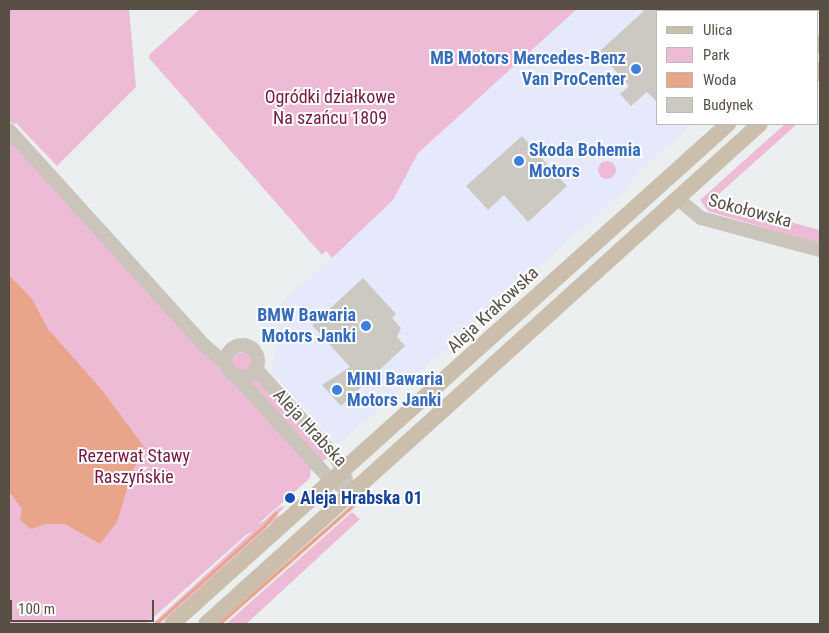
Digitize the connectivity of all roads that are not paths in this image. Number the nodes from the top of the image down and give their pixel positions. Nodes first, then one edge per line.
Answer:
1 (727, 125) edge
2 (759, 125) edge
3 (9, 130) edge
4 (677, 198) junction
5 (820, 250) edge
6 (203, 340) junction
7 (232, 348) junction
8 (226, 364) junction
9 (257, 370) junction
10 (238, 378) junction
11 (364, 452) junction
12 (337, 475) junction
13 (368, 479) junction
14 (353, 494) junction
15 (172, 624) edge
16 (206, 624) edge

1 - 11 main road, Aleja Krakowska
2 - 4 main road
3 - 6 street
4 - 5 street, Sokołowska
4 - 13 main road
6 - 7 street
6 - 8 street
7 - 8 street
7 - 9 street
8 - 10 street
9 - 10 street
9 - 12 street, Aleja Hrabska
10 - 12 street, Aleja Hrabska
11 - 12 main road, Aleja Krakowska
11 - 13 main road
12 - 14 street, Aleja Hrabska
12 - 15 main road, Aleja Krakowska
13 - 14 main road
14 - 16 main road

